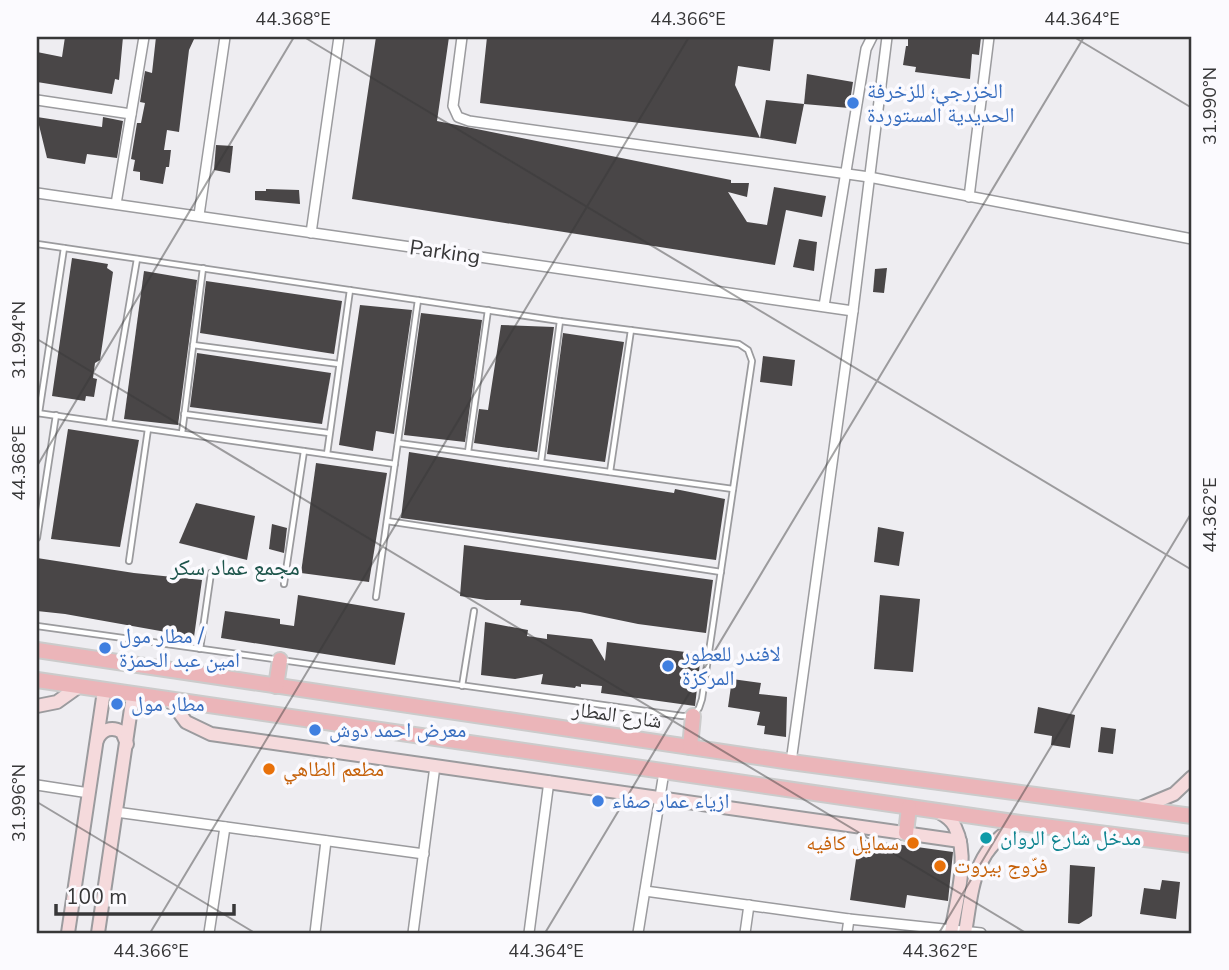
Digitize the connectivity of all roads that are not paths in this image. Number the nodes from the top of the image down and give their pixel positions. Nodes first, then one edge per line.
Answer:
1 (144, 37) edge
2 (225, 37) edge
3 (339, 37) edge
4 (462, 37) edge
5 (873, 37) edge
6 (887, 37) edge
7 (989, 37) edge
8 (37, 100) edge
9 (131, 114) junction
10 (845, 174) junction
11 (869, 177) junction
12 (37, 192) edge
13 (969, 197) junction
14 (117, 204) junction
15 (199, 215) junction
16 (311, 233) junction
17 (1192, 239) edge
18 (37, 244) edge
19 (64, 248) junction
20 (137, 259) junction
21 (203, 268) junction
22 (350, 290) junction
23 (418, 300) junction
24 (824, 306) junction
25 (488, 310) junction
26 (853, 311) junction
27 (560, 321) junction
28 (631, 330) junction
29 (193, 345) junction
30 (340, 364) junction
31 (38, 413) edge
32 (184, 414) junction
33 (56, 415) junction
34 (108, 423) junction
35 (148, 429) junction
36 (182, 433) junction
37 (329, 433) junction
38 (398, 443) junction
39 (304, 451) junction
40 (468, 452) junction
41 (327, 454) junction
42 (541, 462) junction
43 (395, 464) junction
44 (610, 472) junction
45 (733, 489) junction
46 (387, 521) junction
47 (37, 538) edge
48 (129, 561) dead end
49 (721, 572) junction
50 (211, 573) dead end
51 (284, 584) dead end
52 (376, 597) dead end
53 (474, 611) dead end
54 (37, 626) edge
55 (200, 649) junction
56 (37, 650) edge
57 (280, 660) junction
58 (37, 680) edge
59 (462, 685) junction
60 (276, 686) junction
61 (78, 687) junction
62 (104, 691) junction
63 (133, 695) junction
64 (170, 700) junction
65 (37, 706) edge
66 (693, 716) junction
67 (97, 740) junction
68 (127, 745) junction
69 (690, 747) junction
70 (791, 762) junction
71 (435, 766) junction
72 (664, 772) junction
73 (1192, 777) edge
74 (549, 781) junction
75 (37, 785) edge
76 (89, 793) junction
77 (660, 798) junction
78 (909, 807) junction
79 (1138, 809) junction
80 (116, 812) junction
81 (939, 812) junction
82 (1192, 816) edge
83 (1020, 823) junction
84 (225, 827) junction
85 (906, 833) junction
86 (326, 841) junction
87 (960, 841) junction
88 (1192, 845) edge
89 (424, 854) junction
90 (645, 891) junction
91 (749, 905) junction
92 (849, 919) junction
93 (951, 931) edge
94 (966, 932) edge
95 (68, 933) edge
96 (98, 933) edge
97 (209, 933) edge
98 (315, 933) edge
99 (413, 933) edge
100 (529, 933) edge
101 (638, 933) edge
102 (745, 933) edge
103 (847, 933) edge
104 (981, 933) edge

1 - 9 street
2 - 15 street
3 - 16 street
4 - 10 street
5 - 10 street
6 - 11 street
7 - 13 street
8 - 9 street
9 - 14 street
10 - 11 street
10 - 24 street
11 - 13 street
11 - 26 street
12 - 14 street, Parking
13 - 17 street
14 - 15 street, Parking
15 - 16 street, Parking
16 - 24 street, Parking
18 - 19 lane
19 - 20 lane
19 - 31 lane
20 - 21 lane
20 - 34 lane
21 - 22 lane
21 - 29 lane
22 - 23 lane
22 - 30 lane
23 - 25 lane
23 - 38 lane
24 - 26 street, Parking
25 - 27 lane
25 - 40 lane
26 - 70 street
27 - 28 lane
27 - 42 lane
28 - 44 lane
28 - 45 lane
29 - 30 lane
29 - 32 lane
30 - 37 lane
31 - 33 lane
32 - 36 lane
32 - 37 lane
33 - 34 lane
33 - 47 lane
34 - 35 lane
35 - 36 lane
35 - 48 lane
36 - 39 lane
37 - 41 lane
38 - 40 lane
38 - 43 lane
39 - 41 lane
39 - 51 lane
40 - 42 lane
41 - 43 lane
42 - 44 lane
43 - 46 lane
44 - 45 lane
45 - 49 lane
46 - 49 lane
46 - 52 lane
49 - 66 lane
50 - 55 lane
53 - 59 lane
54 - 55 lane
55 - 57 lane
56 - 60 main road, شارع المطار
57 - 59 lane
57 - 60 main road
58 - 61 main road
59 - 66 lane
60 - 69 main road, شارع المطار
61 - 62 main road
61 - 65 street
62 - 63 main road
62 - 67 street
63 - 64 main road
63 - 68 street
64 - 71 street
64 - 72 main road
66 - 69 main road
67 - 68 street
67 - 76 street
68 - 80 street
69 - 70 main road, شارع المطار
70 - 79 main road, شارع المطار
71 - 74 street
71 - 89 street
72 - 77 street
72 - 78 main road
73 - 79 street
74 - 77 street
74 - 100 street
75 - 76 street
76 - 95 street
77 - 85 street
77 - 90 street
78 - 81 main road
78 - 85 main road
79 - 82 main road, شارع المطار
80 - 84 street
80 - 96 street
81 - 83 main road
81 - 87 street
83 - 88 main road
83 - 94 street
84 - 86 street
84 - 97 street
85 - 87 street
86 - 89 street
86 - 98 street
87 - 93 street
89 - 99 street
90 - 91 street
90 - 101 street
91 - 92 street
91 - 102 street
92 - 93 street
92 - 103 street
93 - 94 street
94 - 104 street

